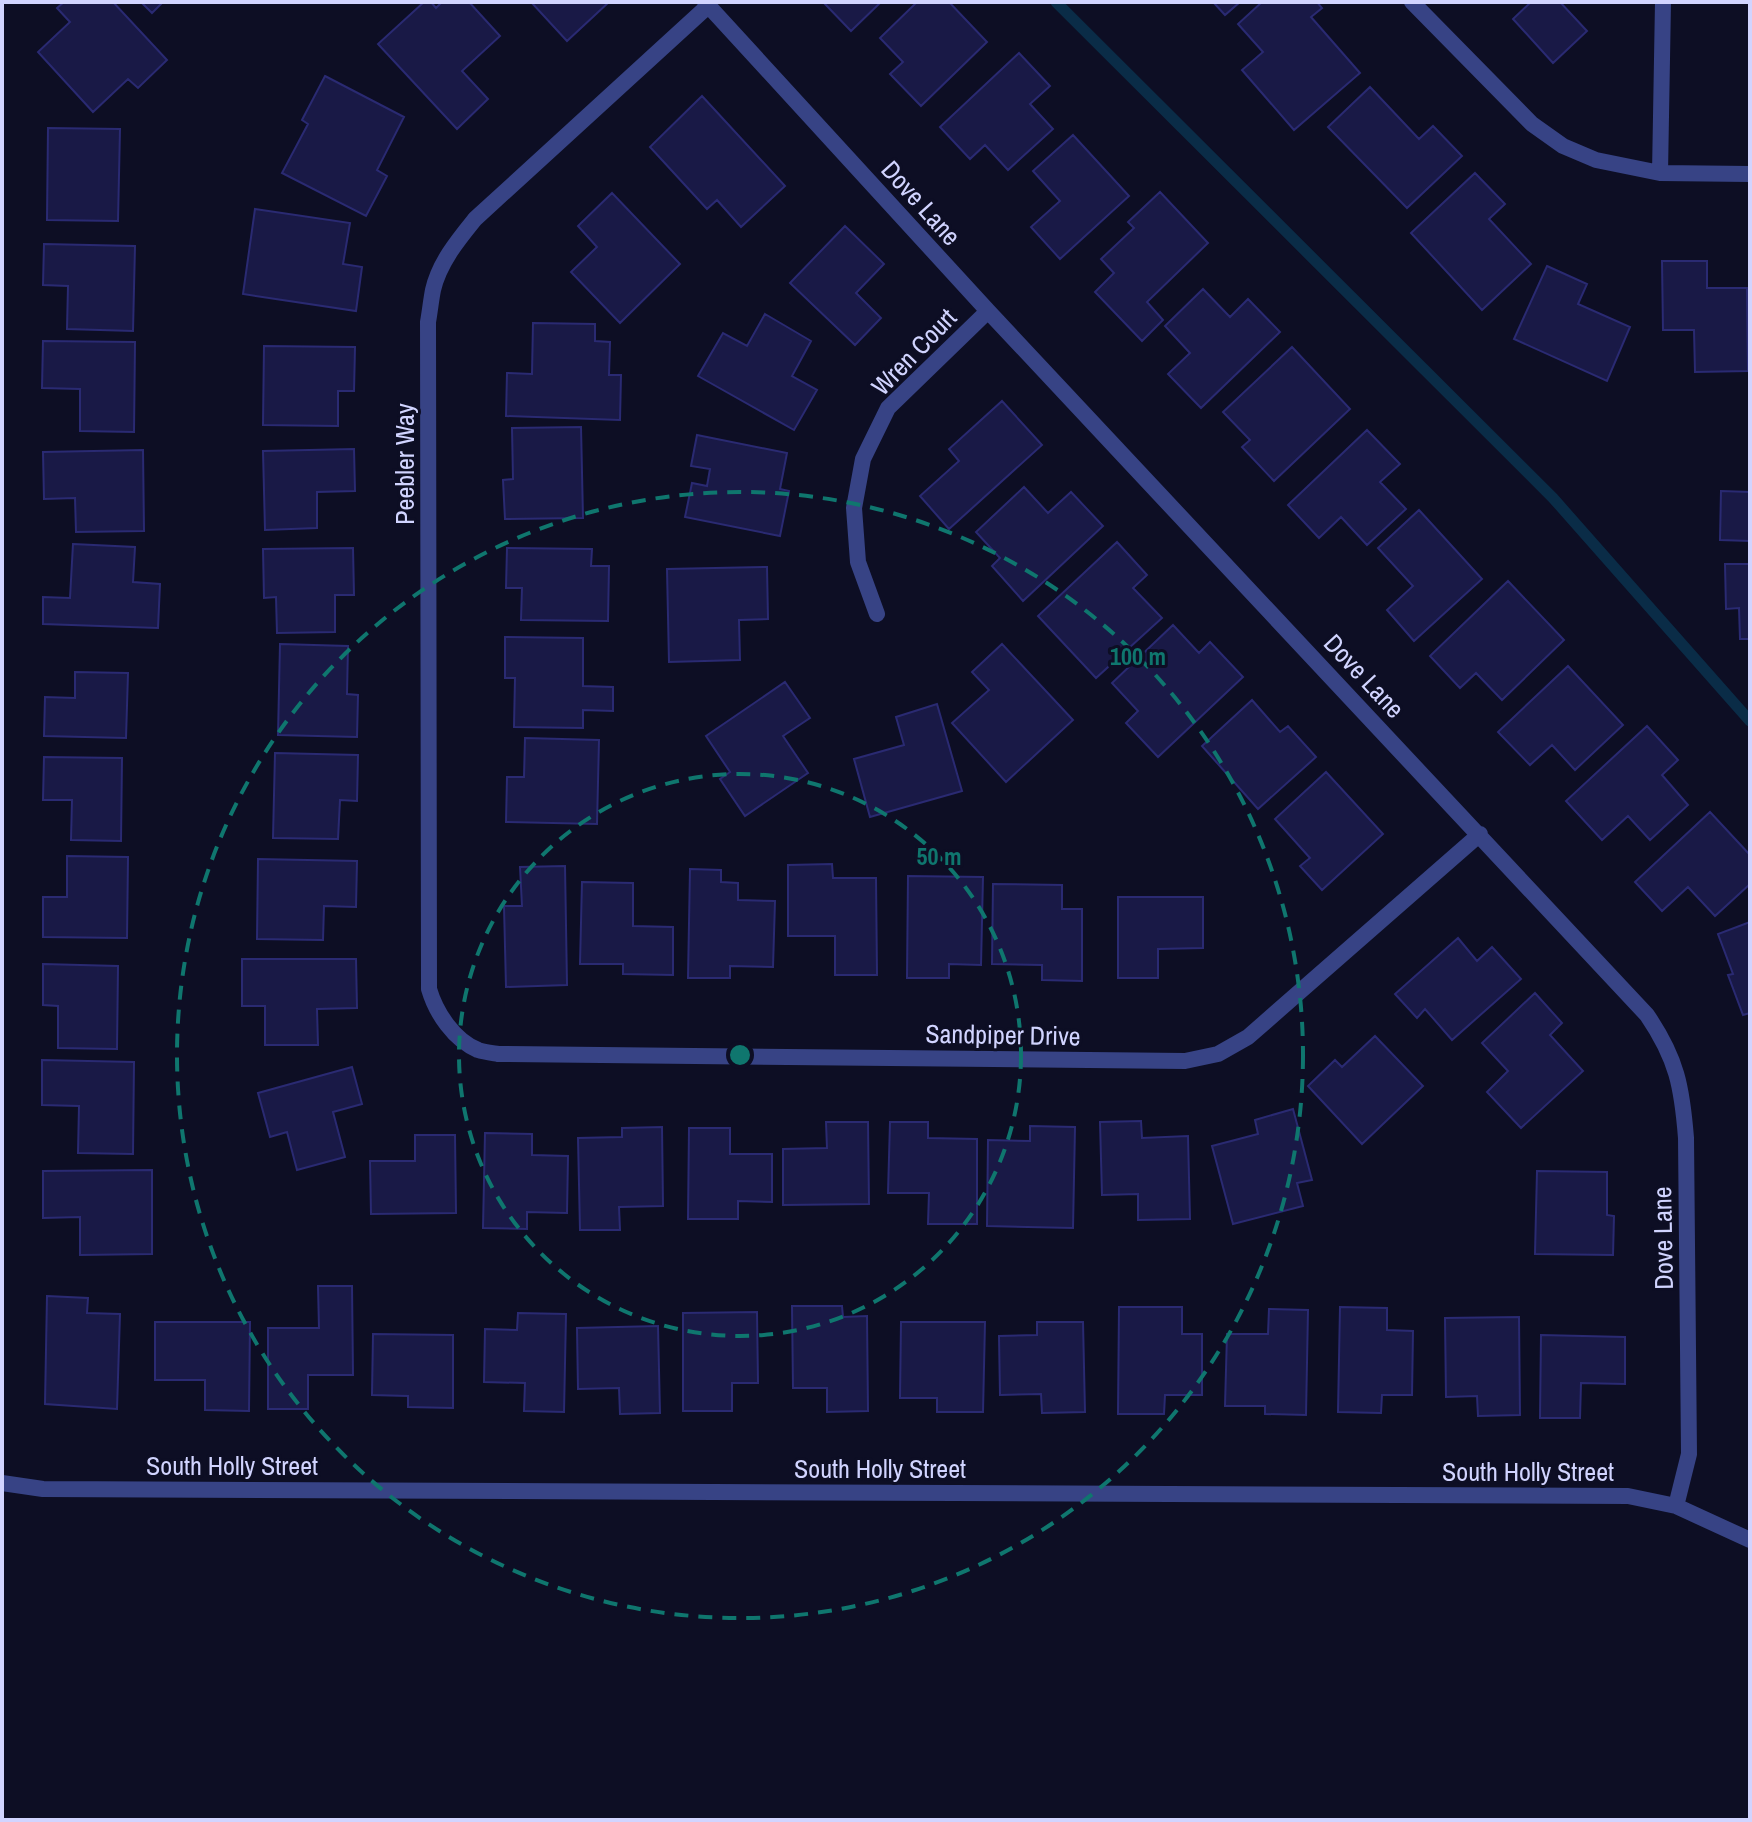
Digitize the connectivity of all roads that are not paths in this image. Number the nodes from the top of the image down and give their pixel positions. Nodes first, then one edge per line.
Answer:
1 (1412, 2) edge
2 (1663, 2) edge
3 (707, 4) edge
4 (1660, 173) junction
5 (1750, 174) edge
6 (988, 311) junction
7 (877, 614) dead end
8 (1480, 834) junction
9 (452, 1031) joint
10 (2, 1483) edge
11 (1676, 1506) junction
12 (1750, 1540) edge

1 - 4 street
2 - 4 street
3 - 6 street, Dove Lane
3 - 9 street, Peebler Way
4 - 5 street
6 - 7 street, Wren Court
6 - 8 street, Dove Lane
8 - 9 street, Sandpiper Drive
8 - 11 street, Dove Lane
10 - 11 street, South Holly Street
11 - 12 street, South Holly Street

